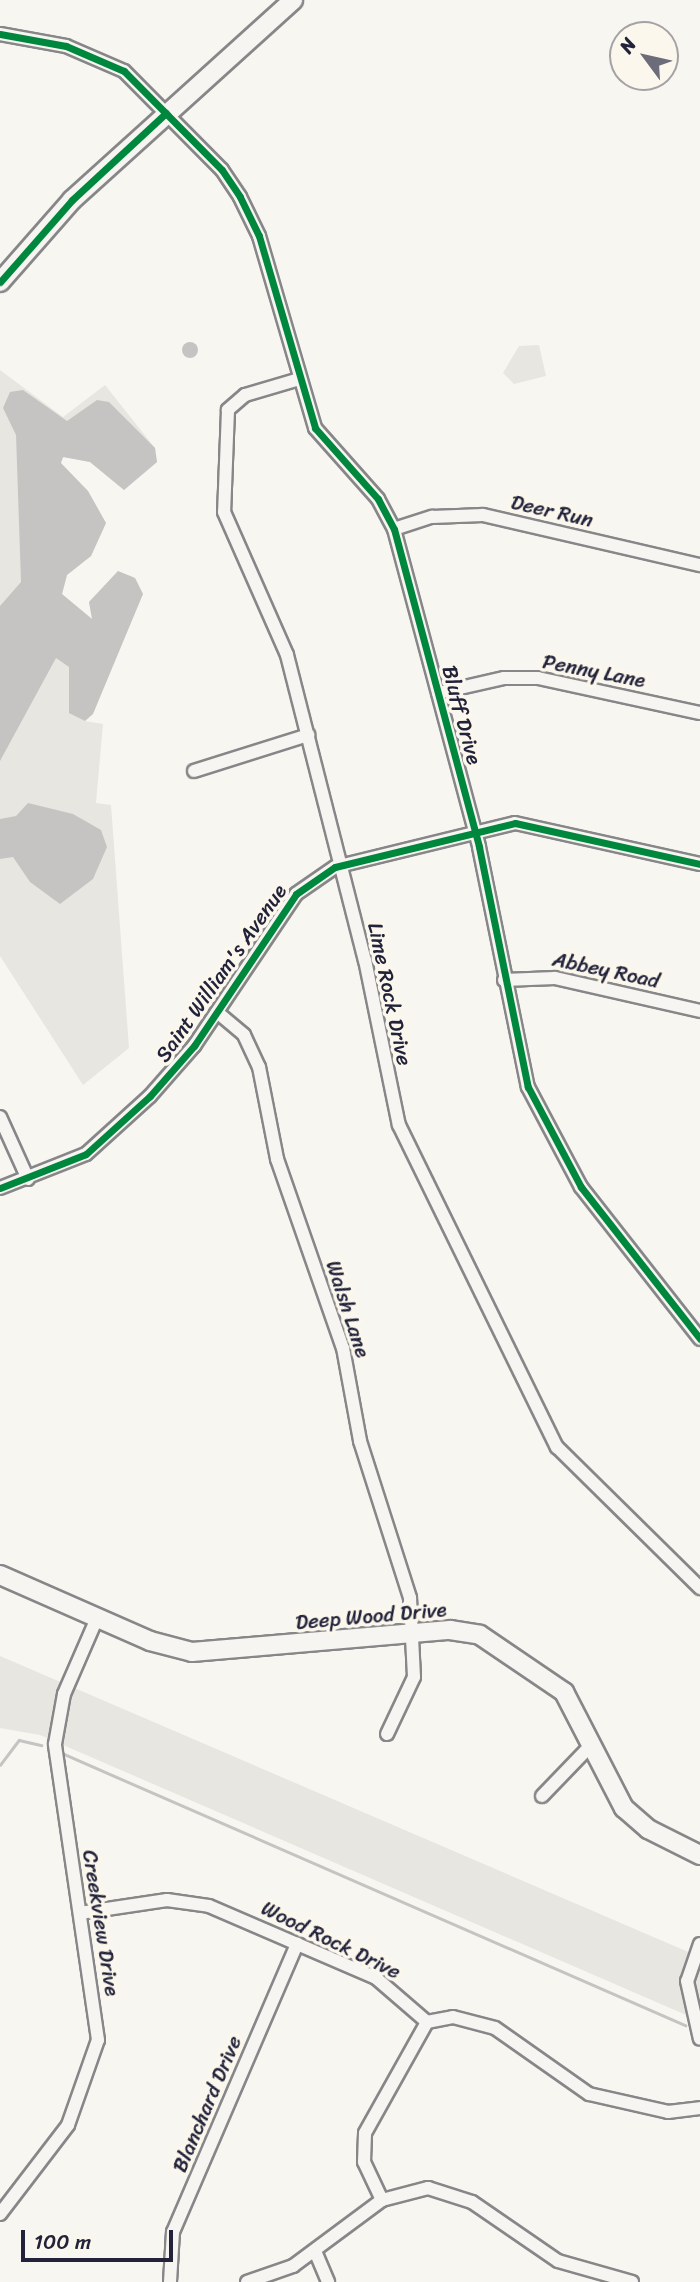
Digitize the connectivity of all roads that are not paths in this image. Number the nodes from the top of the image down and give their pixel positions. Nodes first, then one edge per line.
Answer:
1 (293, 0) edge
2 (0, 34) edge
3 (166, 113) junction
4 (0, 282) edge
5 (296, 380) junction
6 (394, 529) junction
7 (700, 565) edge
8 (438, 693) junction
9 (700, 713) edge
10 (308, 735) junction
11 (194, 771) dead end
12 (474, 829) junction
13 (700, 864) edge
14 (342, 865) junction
15 (504, 980) junction
16 (700, 1010) edge
17 (217, 1012) junction
18 (0, 1117) edge
19 (28, 1179) junction
20 (0, 1188) edge
21 (700, 1339) edge
22 (0, 1575) edge
23 (700, 1588) edge
24 (97, 1618) junction
25 (414, 1633) junction
26 (387, 1734) dead end
27 (592, 1744) junction
28 (542, 1796) dead end
29 (700, 1855) edge
30 (80, 1913) junction
31 (297, 1944) junction
32 (700, 1944) edge
33 (427, 2022) junction
34 (700, 2039) edge
35 (700, 2108) edge
36 (382, 2200) junction
37 (0, 2214) edge
38 (315, 2251) junction
39 (170, 2282) edge
40 (247, 2282) edge
41 (328, 2282) edge
42 (632, 2282) edge

1 - 3 street
2 - 3 street, Bluff Drive
3 - 4 street
3 - 5 street, Bluff Drive
5 - 6 street, Bluff Drive
5 - 10 street, Lime Rock Drive
6 - 7 street, Deer Run
6 - 8 street, Bluff Drive
8 - 9 street, Penny Lane
8 - 12 street, Bluff Drive
10 - 11 street
10 - 14 street, Lime Rock Drive
12 - 13 street, Saint William's Avenue
12 - 14 street, Saint William's Avenue
12 - 15 street, Bluff Drive
14 - 17 street, Saint William's Avenue
14 - 23 street, Lime Rock Drive
15 - 16 street, Abbey Road
15 - 21 street, Bluff Drive
17 - 19 street, Saint William's Avenue
17 - 25 street, Walsh Lane
18 - 19 street
19 - 20 street, Saint William's Avenue
22 - 24 street, Deep Wood Drive
24 - 25 street, Deep Wood Drive
24 - 30 street, Creekview Drive
25 - 26 street, Walsh Lane
25 - 27 street, Deep Wood Drive
27 - 28 street
27 - 29 street, Deep Wood Drive
30 - 31 street, Wood Rock Drive
30 - 37 street, Creekview Drive
31 - 33 street, Wood Rock Drive
31 - 39 street, Blanchard Drive
32 - 34 street
33 - 35 street
33 - 36 street
36 - 38 street
36 - 42 street
38 - 40 street
38 - 41 street

